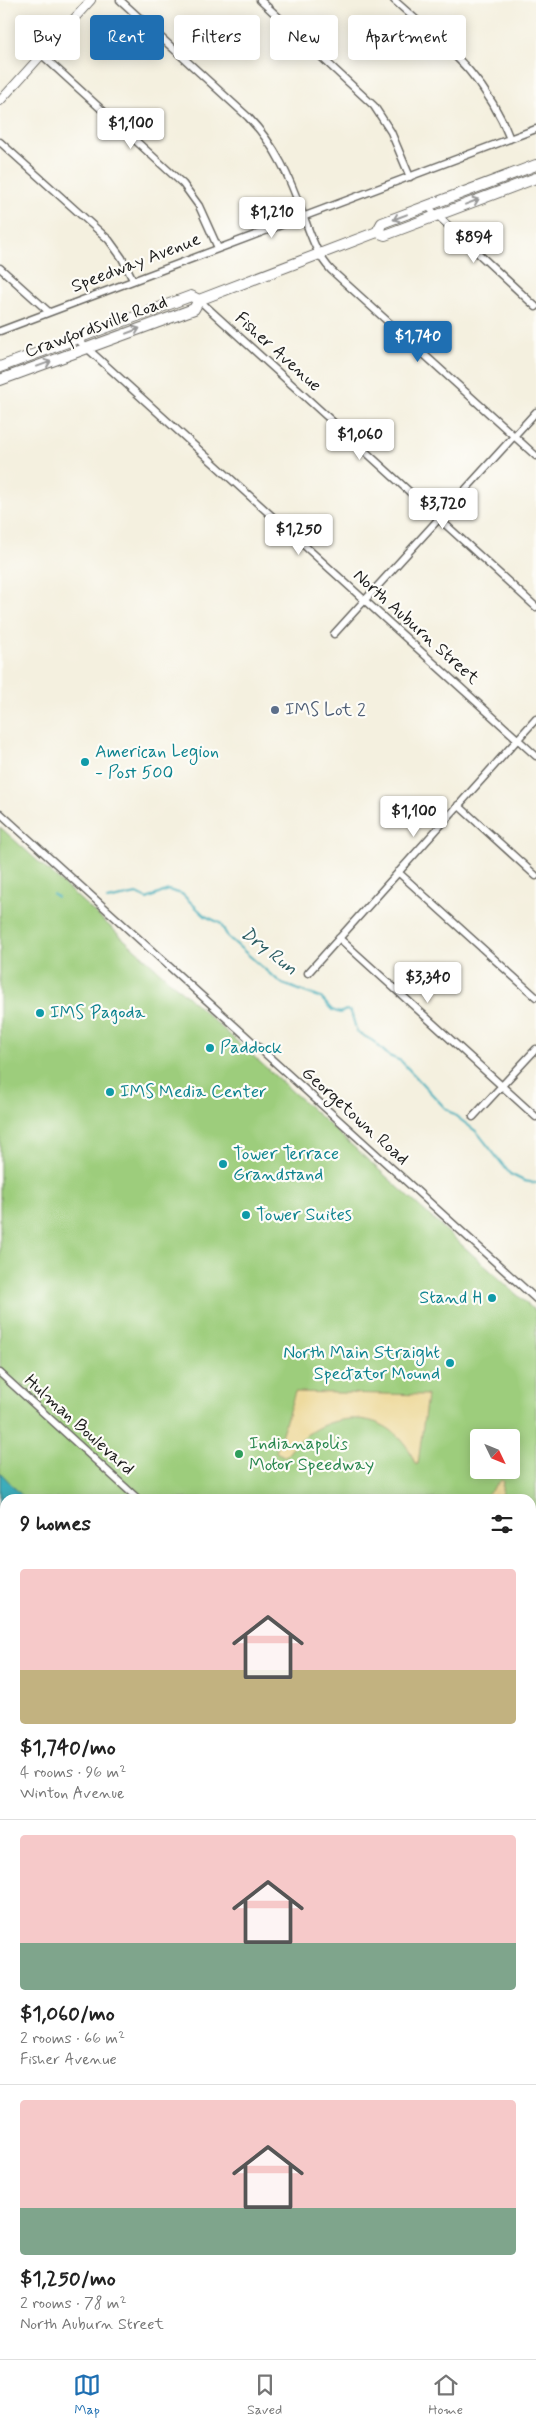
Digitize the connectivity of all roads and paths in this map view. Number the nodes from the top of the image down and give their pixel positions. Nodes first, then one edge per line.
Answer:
1 (91, 0) edge
2 (120, 0) edge
3 (260, 0) edge
4 (394, 0) edge
5 (77, 15) edge
6 (37, 60) edge
7 (49, 60) edge
8 (0, 101) edge
9 (536, 129) edge
10 (510, 139) junction
11 (0, 142) edge
12 (536, 165) edge
13 (410, 177) junction
14 (536, 178) edge
15 (426, 206) junction
16 (304, 216) junction
17 (436, 216) junction
18 (377, 232) junction
19 (218, 248) junction
20 (318, 254) junction
21 (0, 268) edge
22 (132, 280) junction
23 (199, 300) junction
24 (536, 306) edge
25 (49, 312) junction
26 (0, 331) edge
27 (77, 339) junction
28 (88, 348) junction
29 (0, 367) edge
30 (0, 380) edge
31 (536, 412) edge
32 (514, 436) junction
33 (536, 456) edge
34 (439, 518) junction
35 (364, 600) junction
36 (536, 606) edge
37 (334, 634) dead end
38 (536, 719) edge
39 (517, 739) junction
40 (536, 756) edge
41 (458, 805) junction
42 (0, 814) edge
43 (398, 872) junction
44 (536, 876) edge
45 (339, 938) junction
46 (308, 972) dead end
47 (536, 997) edge
48 (536, 1049) edge
49 (502, 1086) junction
50 (536, 1116) edge
51 (473, 1117) dead end
52 (536, 1299) edge
53 (0, 1372) edge
54 (133, 1494) edge

1 - 5 street
2 - 16 street
3 - 13 street
4 - 10 street
6 - 8 street
7 - 19 street
9 - 10 street, Speedway Avenue
10 - 13 street, Speedway Avenue
11 - 22 street
12 - 15 main road, Crawfordsville Road
13 - 16 street, Speedway Avenue
17 -> 14 main road, Crawfordsville Road
15 - 17 street
15 -> 18 main road, Crawfordsville Road
16 - 19 street, Speedway Avenue
16 - 20 street
17 - 18 main road, Crawfordsville Road
17 - 24 street
18 - 20 main road, Crawfordsville Road
19 - 22 street, Speedway Avenue
20 - 23 main road, Crawfordsville Road
20 - 32 street
21 - 25 street
22 - 25 street, Speedway Avenue
23 - 27 main road, Crawfordsville Road
28 -> 23 main road, Crawfordsville Road
23 - 34 street, Fisher Avenue
25 - 26 street, Speedway Avenue
27 - 28 street, North Auburn Street
27 - 29 main road, Crawfordsville Road
30 -> 28 main road, Crawfordsville Road
28 - 35 street, North Auburn Street
31 - 32 street
32 - 33 street
32 - 34 street
34 - 35 street
34 - 36 street, Fisher Avenue
35 - 37 street
35 - 39 street, North Auburn Street
38 - 39 street
39 - 40 street, North Auburn Street
39 - 41 street
41 - 43 street
41 - 44 street
42 - 52 street, Georgetown Road
43 - 45 street
43 - 47 street
45 - 46 street
45 - 49 street
48 - 49 street
49 - 50 street
49 - 51 street
53 - 54 street, Hulman Boulevard

